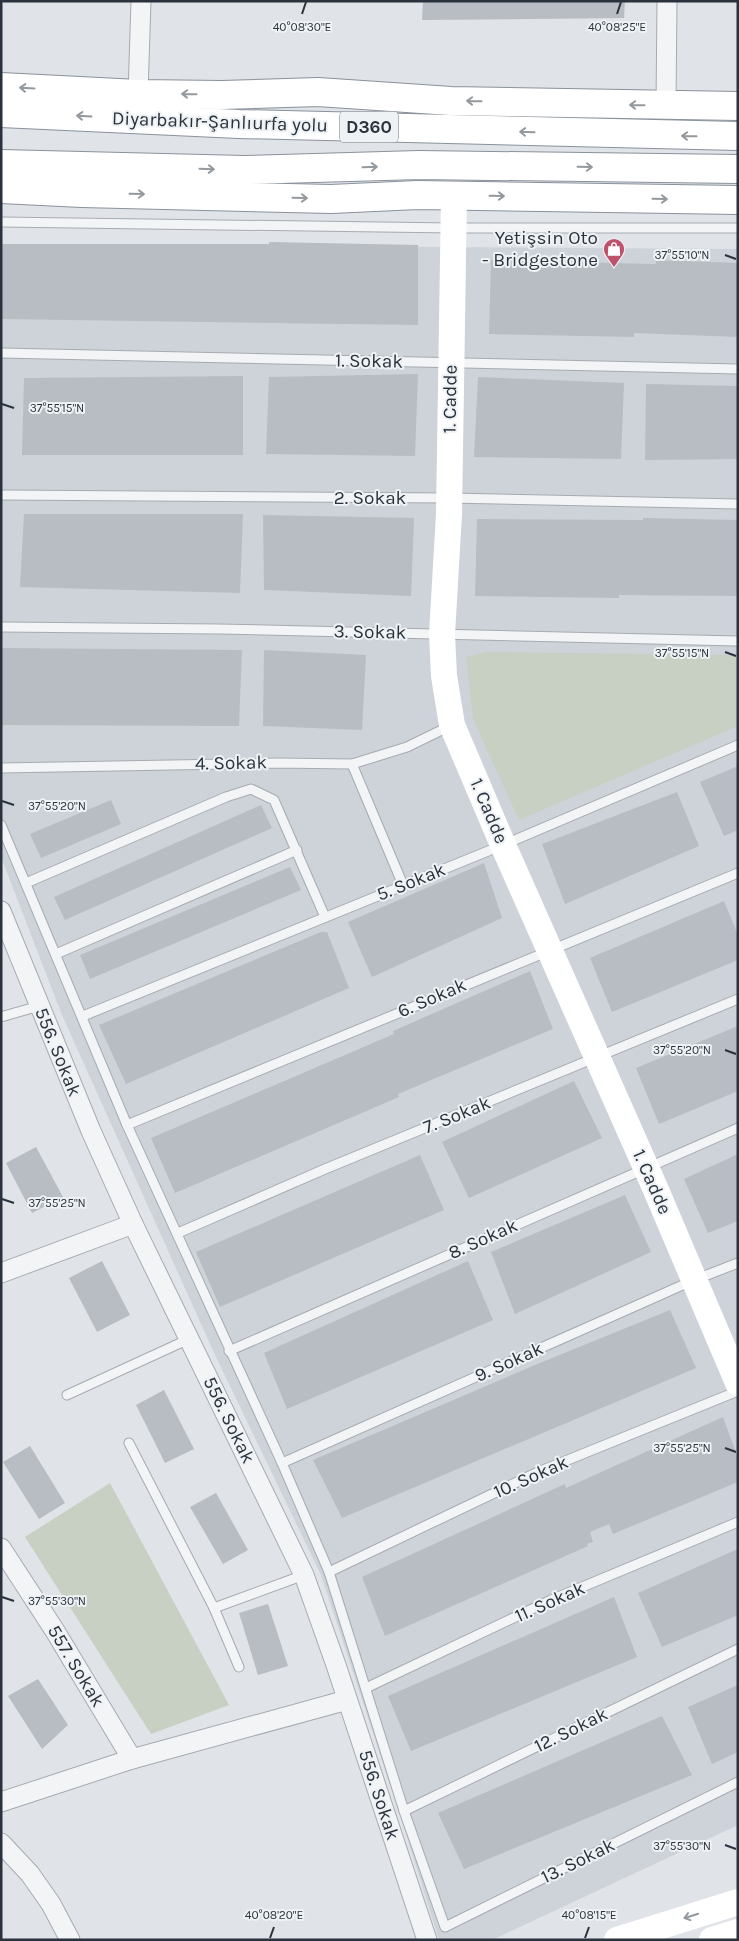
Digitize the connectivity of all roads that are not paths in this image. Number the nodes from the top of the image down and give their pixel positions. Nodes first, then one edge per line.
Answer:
1 (141, 1) edge
2 (667, 1) edge
3 (1, 87) edge
4 (138, 94) junction
5 (222, 95) junction
6 (666, 105) junction
7 (738, 106) edge
8 (1, 113) edge
9 (473, 130) junction
10 (738, 136) edge
11 (1, 164) edge
12 (168, 168) junction
13 (738, 169) edge
14 (1, 188) edge
15 (454, 196) junction
16 (738, 200) edge
17 (1, 222) edge
18 (453, 228) junction
19 (738, 228) edge
20 (1, 353) edge
21 (450, 363) junction
22 (738, 369) edge
23 (1, 495) edge
24 (449, 498) junction
25 (738, 504) edge
26 (1, 627) edge
27 (442, 634) junction
28 (738, 641) edge
29 (452, 725) junction
30 (738, 745) edge
31 (352, 764) junction
32 (1, 768) edge
33 (1, 825) edge
34 (503, 845) junction
35 (297, 850) junction
36 (738, 873) edge
37 (26, 883) junction
38 (403, 885) junction
39 (1, 911) edge
40 (325, 917) junction
41 (549, 949) junction
42 (56, 954) junction
43 (738, 999) edge
44 (39, 1006) junction
45 (83, 1016) junction
46 (1, 1017) edge
47 (597, 1058) junction
48 (127, 1125) junction
49 (738, 1128) edge
50 (646, 1167) junction
51 (133, 1224) junction
52 (178, 1233) junction
53 (738, 1263) edge
54 (1, 1273) edge
55 (694, 1280) junction
56 (189, 1339) junction
57 (229, 1351) junction
58 (738, 1382) edge
59 (738, 1391) edge
60 (67, 1395) dead end
61 (129, 1443) dead end
62 (282, 1463) junction
63 (738, 1522) edge
64 (1, 1548) edge
65 (328, 1572) junction
66 (304, 1574) junction
67 (214, 1608) junction
68 (738, 1649) edge
69 (239, 1667) dead end
70 (366, 1688) junction
71 (348, 1700) junction
72 (132, 1759) junction
73 (738, 1782) edge
74 (1, 1802) edge
75 (404, 1812) junction
76 (1, 1843) edge
77 (738, 1902) edge
78 (738, 1932) edge
79 (70, 1940) edge
80 (427, 1940) edge
81 (617, 1940) edge
82 (712, 1940) edge

1 - 4 street
2 - 6 street
4 -> 3 highway
5 -> 4 highway
6 -> 5 highway
5 - 9 highway
6 - 7 highway
9 -> 8 highway, Diyarbakır-Şanlıurfa yolu / D360
10 -> 9 highway, Diyarbakır-Şanlıurfa yolu / D360
11 - 12 highway, D360
12 -> 13 highway, D360
12 - 14 highway
14 -> 15 highway
15 -> 16 highway
15 - 18 street, 1. Cadde
17 - 18 lane
18 - 19 lane
18 - 21 street, 1. Cadde
20 - 21 lane, 1. Sokak
21 - 22 lane, 1. Sokak
21 - 24 street, 1. Cadde
23 - 24 lane, 2. Sokak
24 - 25 lane, 2. Sokak
24 - 27 street, 1. Cadde
26 - 27 lane, 3. Sokak
27 - 28 lane, 3. Sokak
27 - 29 street, 1. Cadde
29 - 31 lane, 4. Sokak
29 - 34 street, 1. Cadde
30 - 34 lane, 5. Sokak
31 - 32 lane, 4. Sokak
31 - 38 lane
33 - 37 lane
34 - 38 lane, 5. Sokak
34 - 41 street, 1. Cadde
35 - 37 lane
35 - 40 lane
35 - 42 lane
36 - 41 lane, 6. Sokak
37 - 42 lane
38 - 40 lane, 5. Sokak
39 - 44 street, 556. Sokak
40 - 45 lane, 5. Sokak
41 - 47 street, 1. Cadde
41 - 48 lane, 6. Sokak
42 - 45 lane
43 - 47 lane, 7. Sokak
44 - 46 lane
44 - 51 street, 556. Sokak
45 - 48 lane
47 - 50 street, 1. Cadde
47 - 52 lane, 7. Sokak
48 - 52 lane
49 - 50 lane, 8. Sokak
50 - 55 street, 1. Cadde
50 - 57 lane, 8. Sokak
51 - 54 street
51 - 56 street, 556. Sokak
52 - 57 lane
53 - 55 lane, 9. Sokak
55 - 58 street, 1. Cadde
55 - 62 lane, 9. Sokak
56 - 60 lane
56 - 66 street, 556. Sokak
57 - 62 lane
59 - 65 lane, 10. Sokak
61 - 67 lane
62 - 65 lane
63 - 70 lane, 11. Sokak
64 - 72 street, 557. Sokak
65 - 70 lane
66 - 67 lane
66 - 71 street, 556. Sokak
67 - 69 lane
68 - 75 lane, 12. Sokak
70 - 75 lane
71 - 72 street
71 - 80 street, 556. Sokak
72 - 74 street
73 - 75 lane, 13. Sokak
76 - 79 street
77 -> 81 street
78 - 82 street

